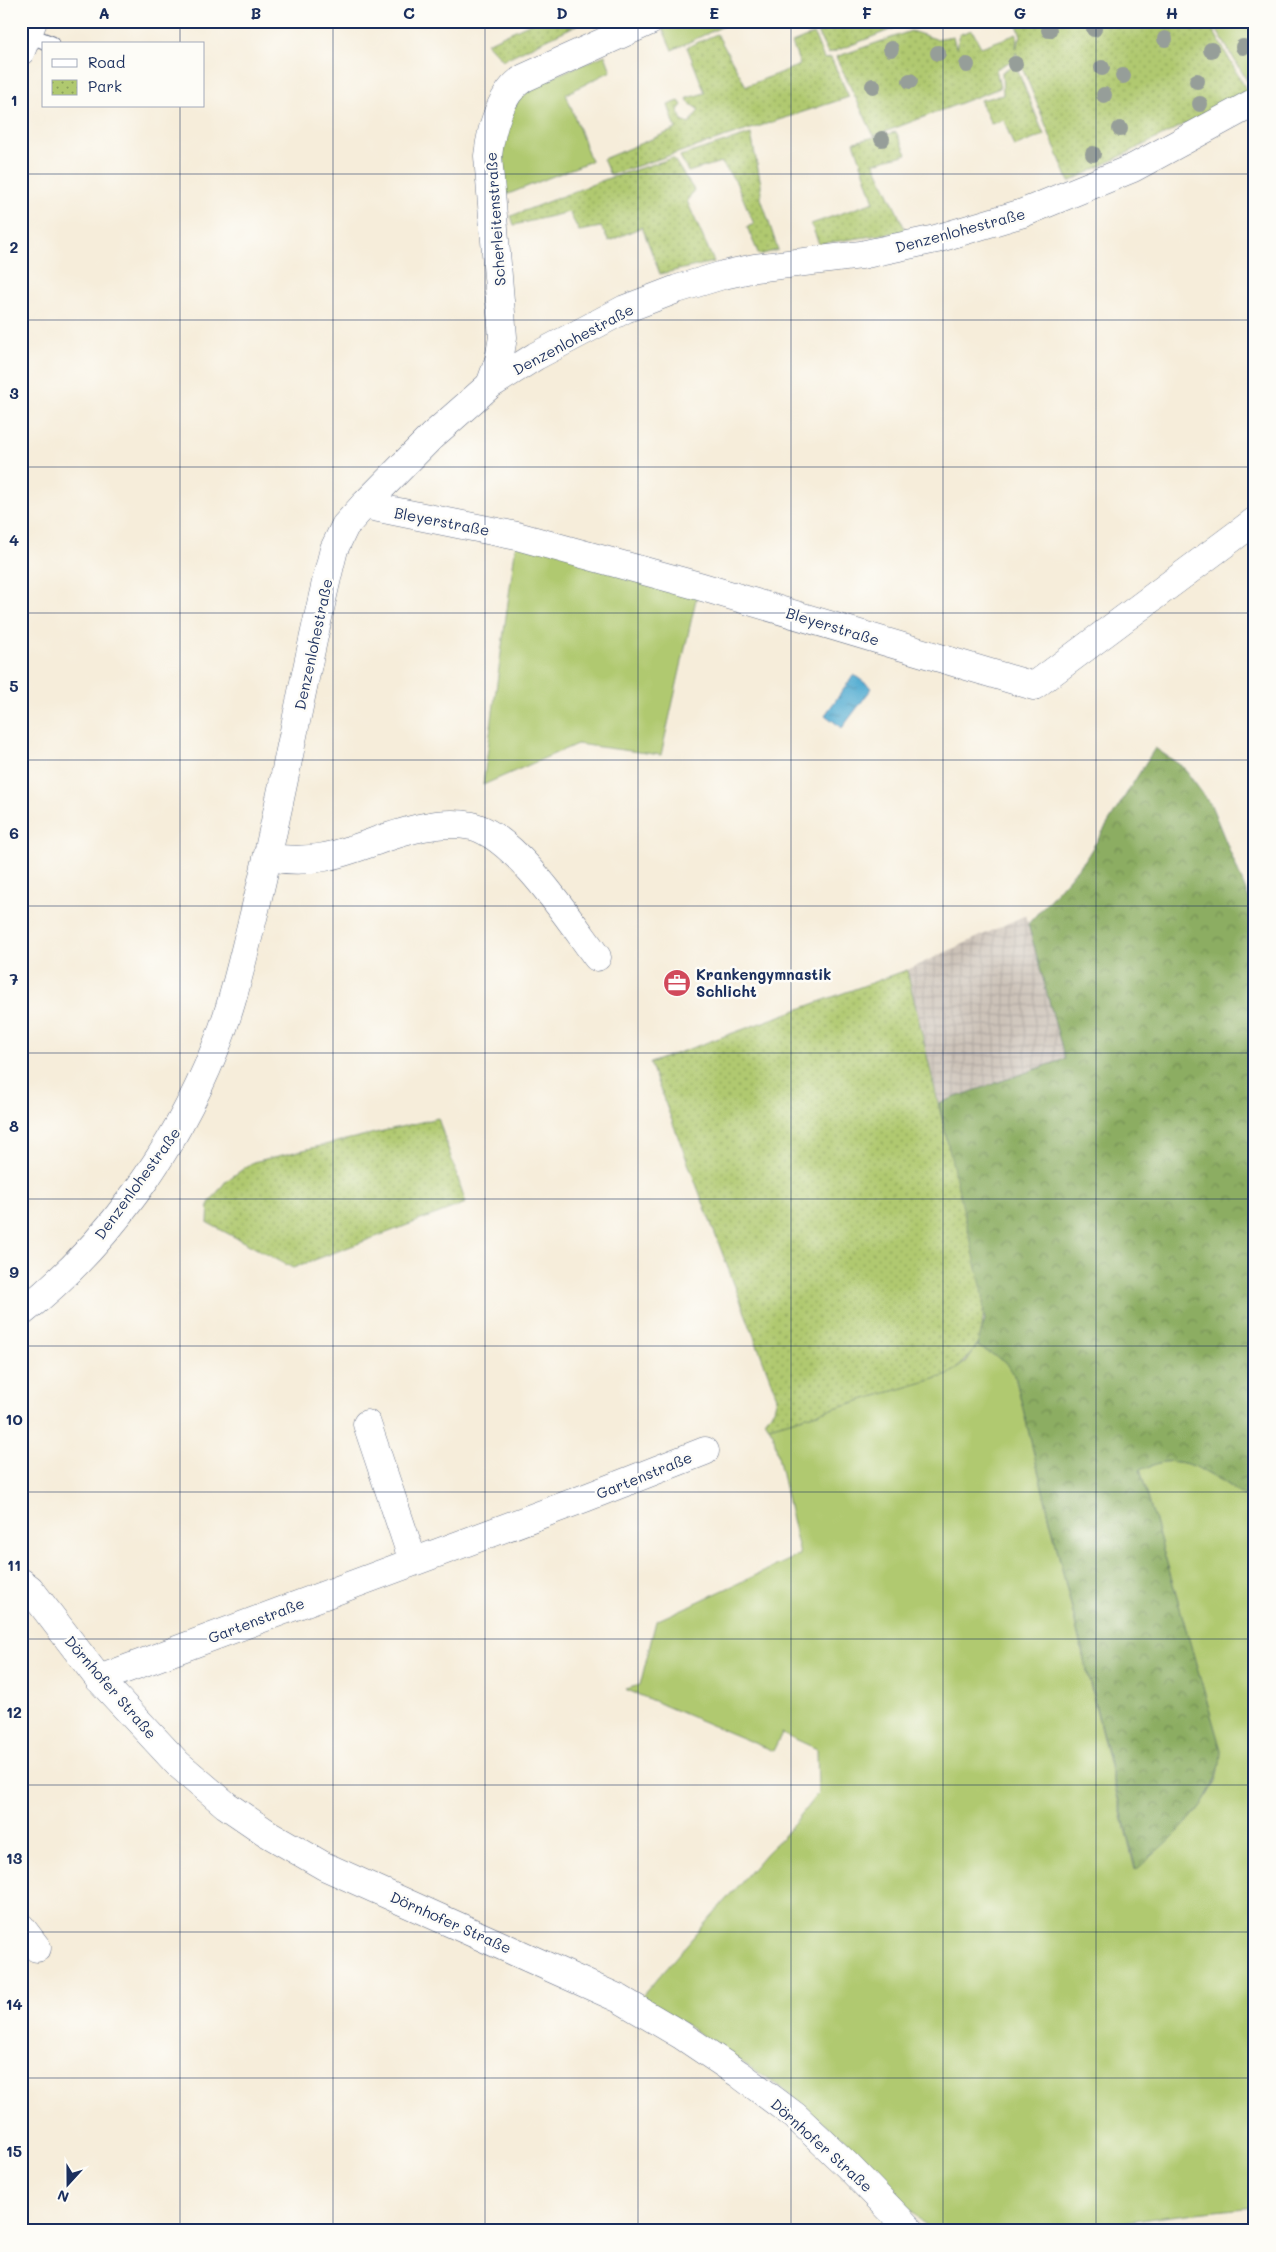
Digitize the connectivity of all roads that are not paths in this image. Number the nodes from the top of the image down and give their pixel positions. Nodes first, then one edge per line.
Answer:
1 (650, 21) edge
2 (1255, 102) edge
3 (490, 385) junction
4 (364, 505) junction
5 (1255, 521) edge
6 (269, 857) junction
7 (597, 957) dead end
8 (21, 1313) edge
9 (368, 1424) dead end
10 (705, 1451) dead end
11 (413, 1561) junction
12 (21, 1582) edge
13 (99, 1679) junction
14 (911, 2231) edge

1 - 3 street, Scherleitenstraße
2 - 3 street, Denzenlohestraße
3 - 4 street, Denzenlohestraße
4 - 5 street, Bleyerstraße
4 - 6 street, Denzenlohestraße
6 - 7 street
6 - 8 street, Denzenlohestraße
9 - 11 street
10 - 11 street, Gartenstraße
11 - 13 street, Gartenstraße
12 - 13 street, Dörnhofer Straße
13 - 14 street, Dörnhofer Straße

